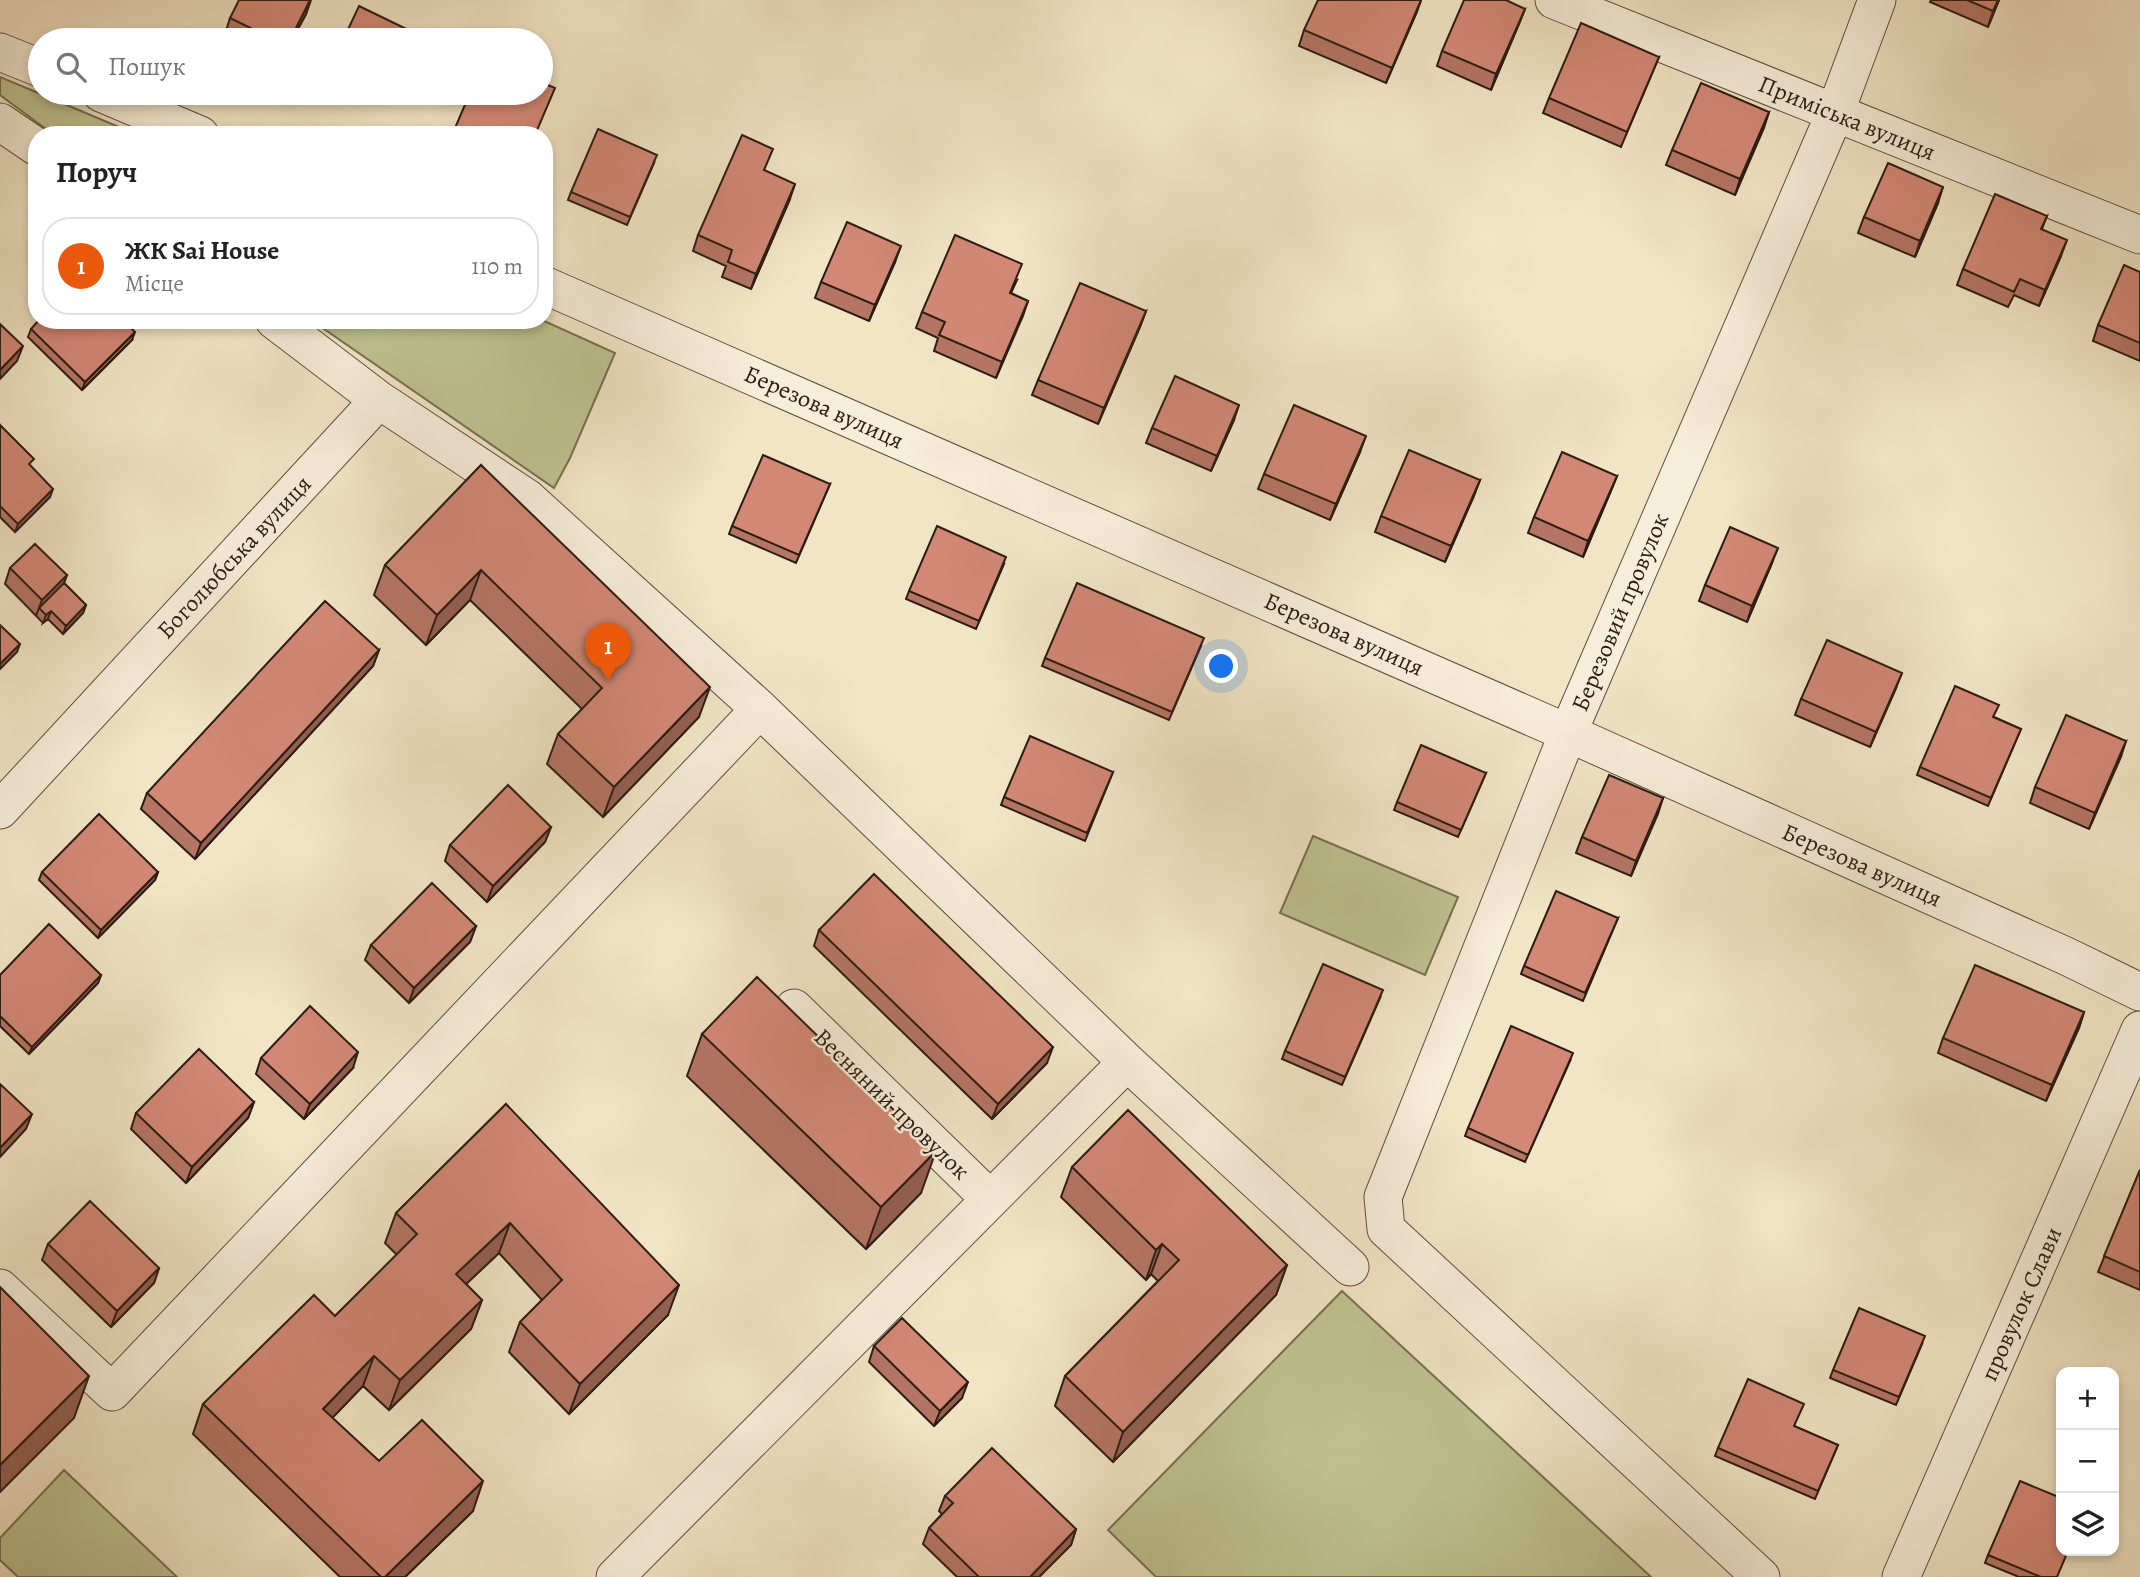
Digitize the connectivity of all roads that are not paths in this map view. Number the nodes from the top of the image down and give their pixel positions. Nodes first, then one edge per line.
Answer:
1 (1554, 0) edge
2 (1877, 0) edge
3 (0, 52) edge
4 (28, 63) edge
5 (129, 105) edge
6 (1835, 113) junction
7 (0, 122) edge
8 (179, 126) edge
9 (28, 141) edge
10 (2140, 235) edge
11 (553, 289) edge
12 (286, 329) edge
13 (379, 400) junction
14 (760, 709) junction
15 (1568, 733) junction
16 (0, 810) edge
17 (2140, 992) edge
18 (794, 1008) dead end
19 (2140, 1031) edge
20 (1127, 1062) junction
21 (990, 1199) junction
22 (1350, 1267) dead end
23 (0, 1288) edge
24 (615, 1577) edge
25 (1761, 1577) edge
26 (1901, 1577) edge

1 - 6 street, Приміська вулиця
2 - 6 street, Березовий провулок
3 - 4 street
5 - 8 street
6 - 10 street, Приміська вулиця
6 - 15 street, Березовий провулок
7 - 9 street
11 - 15 street, Березова вулиця
12 - 13 street
13 - 14 street
13 - 16 street, Боголюбська вулиця
14 - 20 street
14 - 23 street
15 - 17 street, Березова вулиця
15 - 25 street, Березовий провулок
18 - 21 street, Весняний провулок
19 - 26 street, провулок Слави
20 - 21 street
20 - 22 street
21 - 24 street

